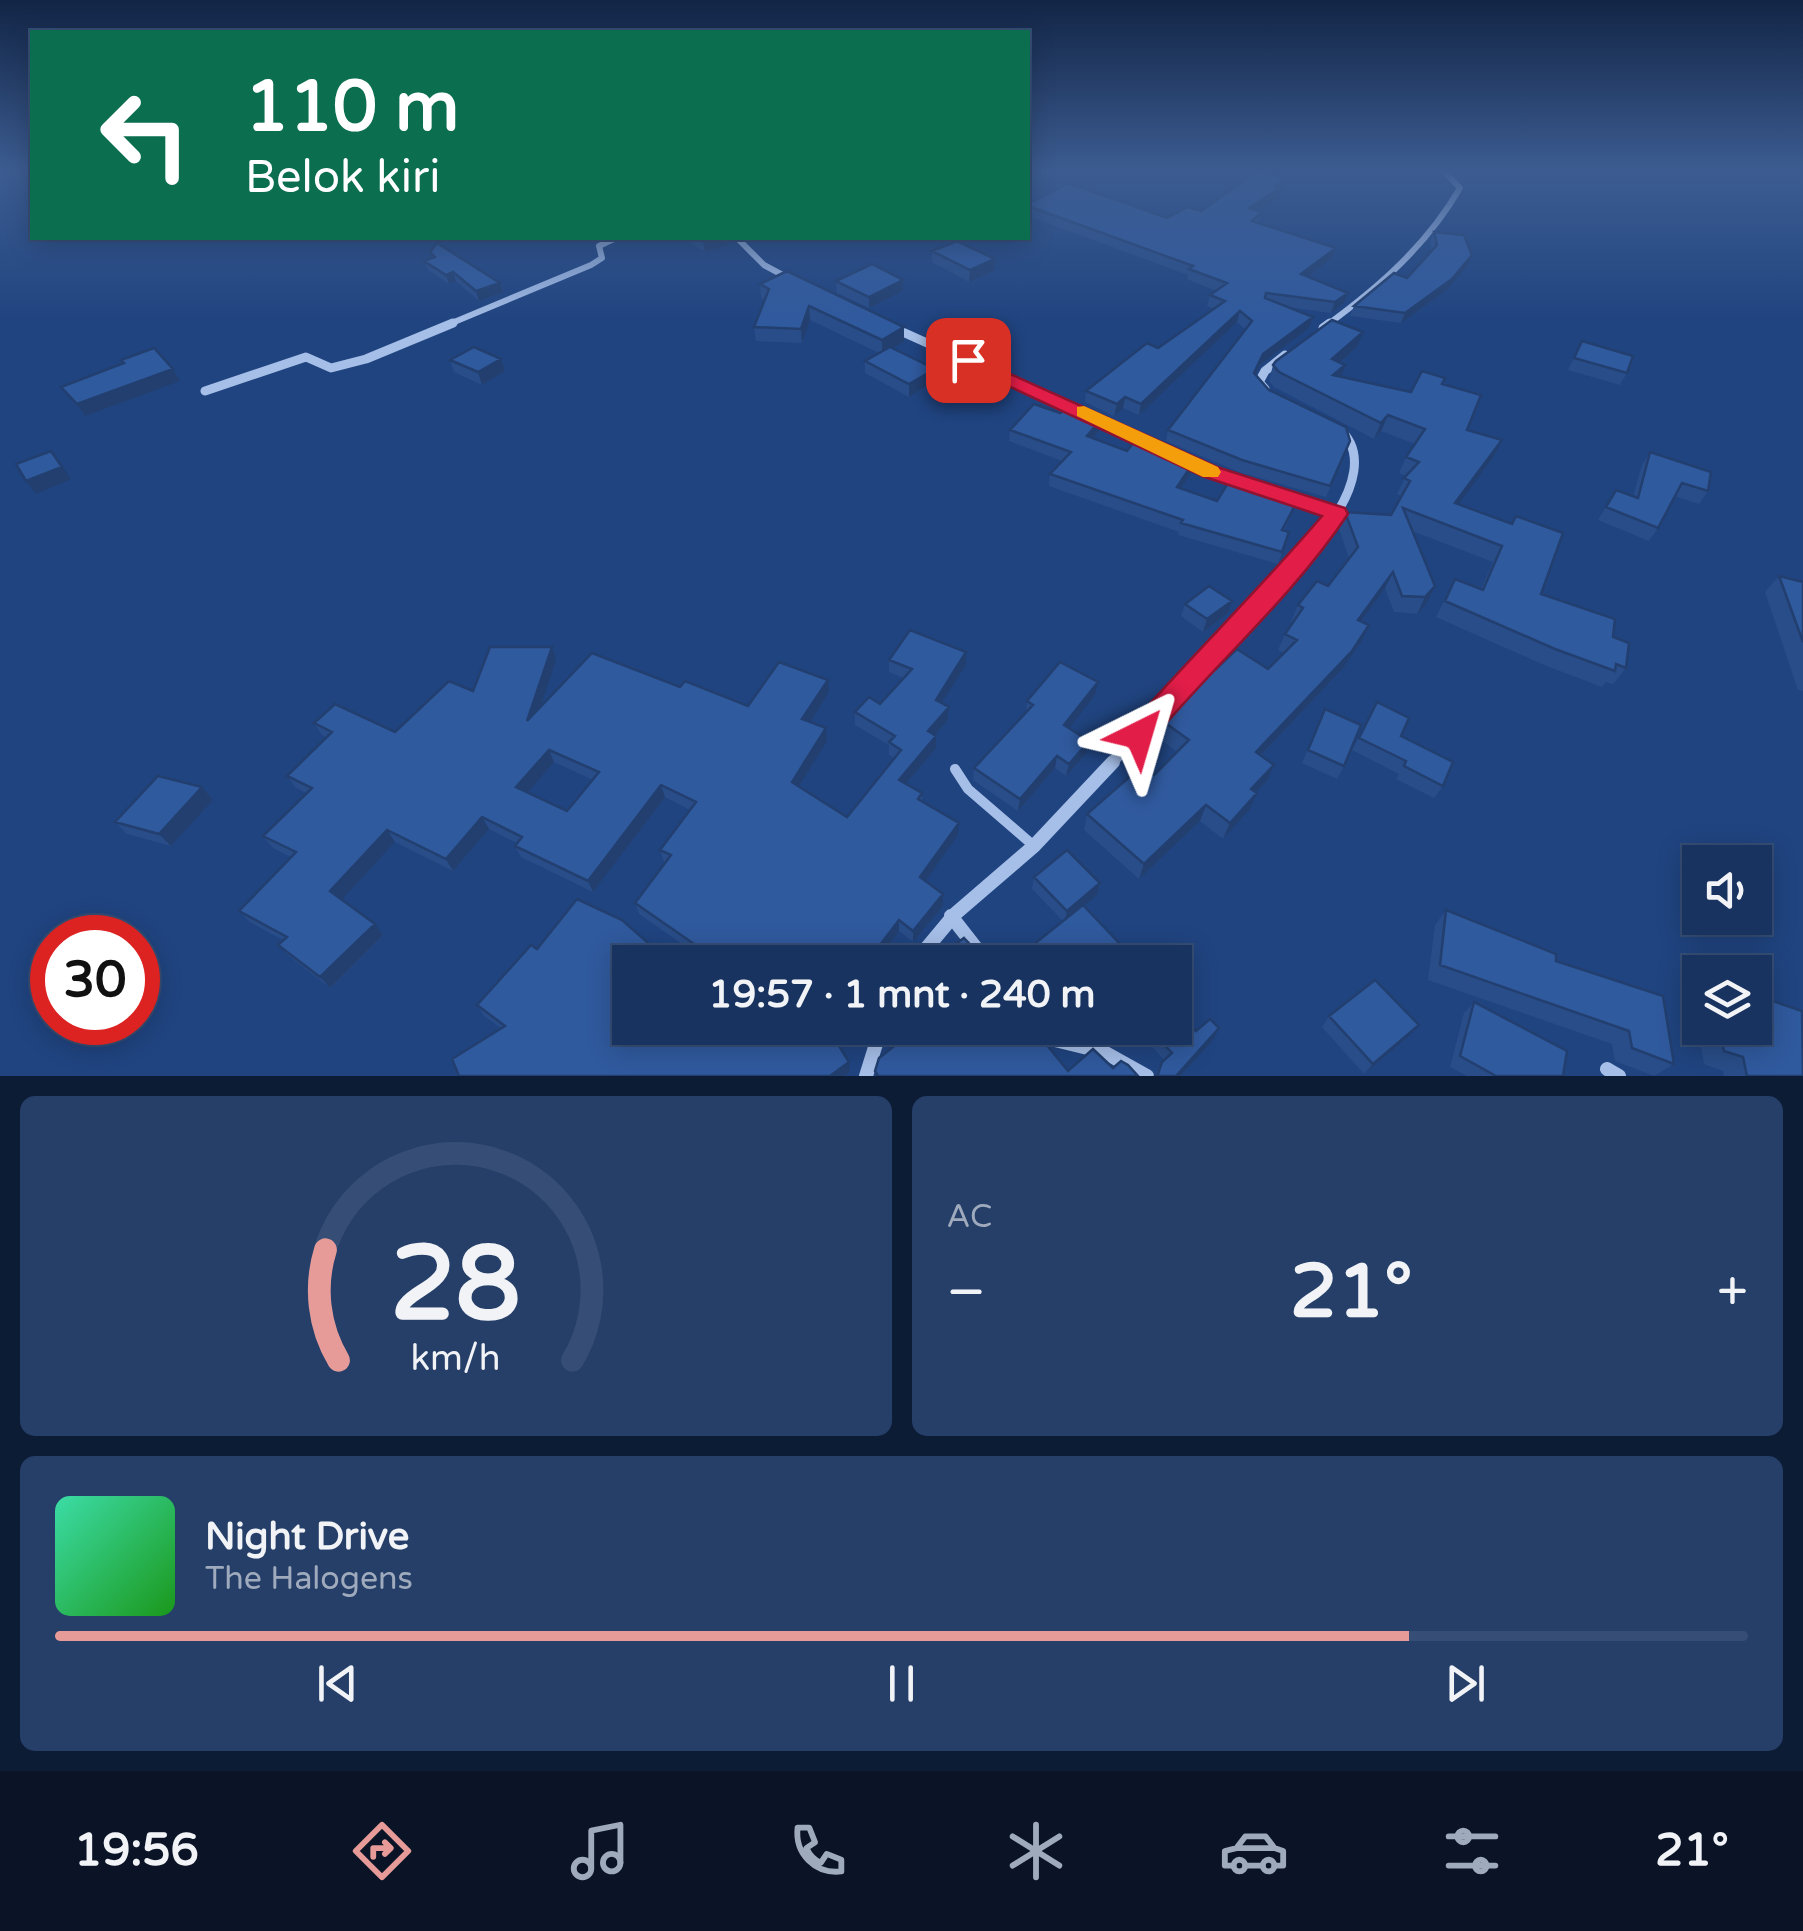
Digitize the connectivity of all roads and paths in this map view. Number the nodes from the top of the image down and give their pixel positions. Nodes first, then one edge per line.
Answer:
1 (1436, 222) edge
2 (612, 240) edge
3 (739, 240) edge
4 (794, 280) edge
5 (891, 327) edge
6 (1310, 337) edge
7 (1296, 347) edge
8 (205, 391) dead end
9 (1269, 394) edge
10 (1332, 425) edge
11 (1161, 448) edge
12 (1177, 456) edge
13 (1245, 484) edge
14 (1282, 496) edge
15 (1337, 514) junction
16 (955, 769) dead end
17 (1034, 846) junction
18 (951, 916) junction
19 (928, 945) edge
20 (974, 945) edge
21 (876, 1045) edge
22 (1075, 1045) edge
23 (866, 1076) edge
24 (1147, 1076) edge

1 - 6 street
2 - 8 street
3 - 4 street
5 - 11 street
7 - 9 street
10 - 15 street
12 - 13 street
14 - 15 street
15 - 17 street
16 - 17 lane
17 - 18 street
18 - 19 street
18 - 20 street
21 - 23 street
22 - 24 street

